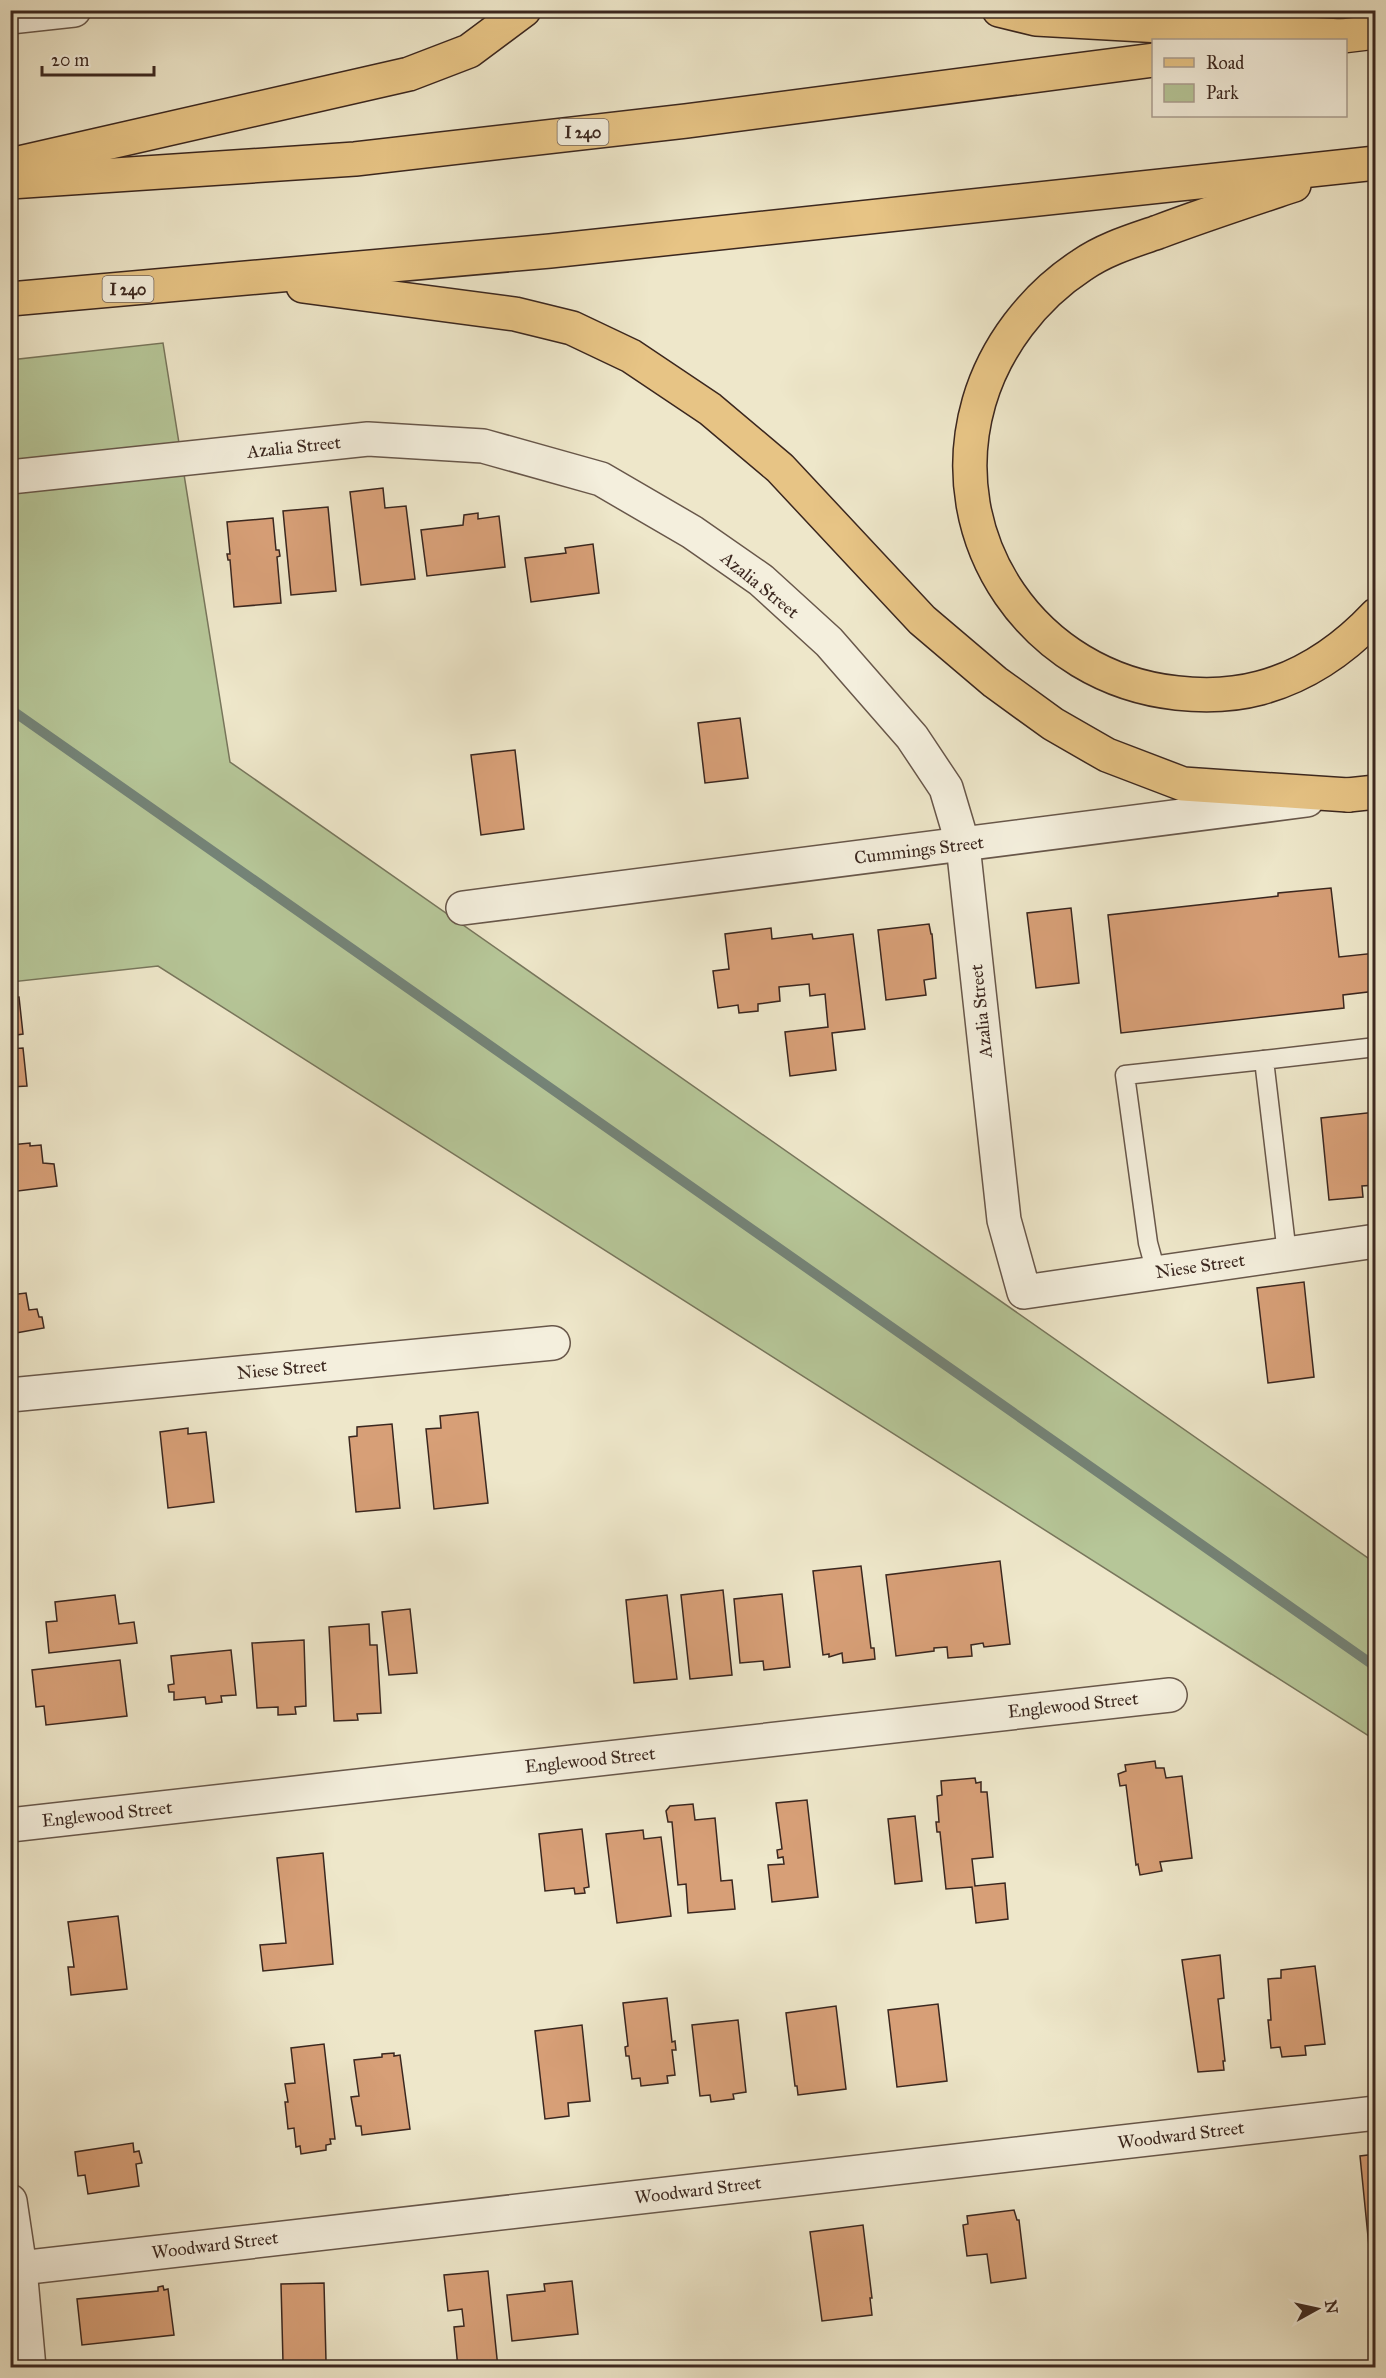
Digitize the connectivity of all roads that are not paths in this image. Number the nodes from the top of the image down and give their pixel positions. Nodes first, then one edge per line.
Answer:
1 (74, 10) edge
2 (524, 10) edge
3 (999, 10) edge
4 (10, 17) edge
5 (1376, 33) edge
6 (1341, 36) junction
7 (1313, 39) edge
8 (1152, 60) edge
9 (1364, 164) edge
10 (10, 165) edge
11 (10, 182) edge
12 (245, 278) junction
13 (10, 299) edge
14 (10, 477) edge
15 (1376, 615) edge
16 (1362, 794) edge
17 (963, 845) junction
18 (463, 908) dead end
19 (1376, 1047) edge
20 (1264, 1060) junction
21 (1376, 1241) edge
22 (1287, 1254) junction
23 (1156, 1272) junction
24 (1024, 1292) joint
25 (553, 1343) dead end
26 (10, 1395) edge
27 (1170, 1695) dead end
28 (10, 1825) edge
29 (1376, 2113) edge
30 (10, 2201) edge
31 (20, 2268) junction
32 (29, 2367) edge

1 - 4 street
2 - 10 highway
3 - 6 highway
5 - 6 highway
6 - 7 highway
8 - 11 highway, I 240
9 - 12 highway, I 240
9 - 15 highway
12 - 13 highway, I 240
12 - 16 highway
14 - 17 street, Azalia Street
16 - 17 street, Cummings Street
17 - 18 street, Cummings Street
17 - 24 street, Azalia Street
19 - 20 lane
20 - 22 lane
20 - 23 lane
21 - 22 street, Niese Street
22 - 23 street, Niese Street
23 - 24 street, Niese Street
25 - 26 street, Niese Street
27 - 28 street, Englewood Street
29 - 31 street, Woodward Street
30 - 31 street
31 - 32 street

